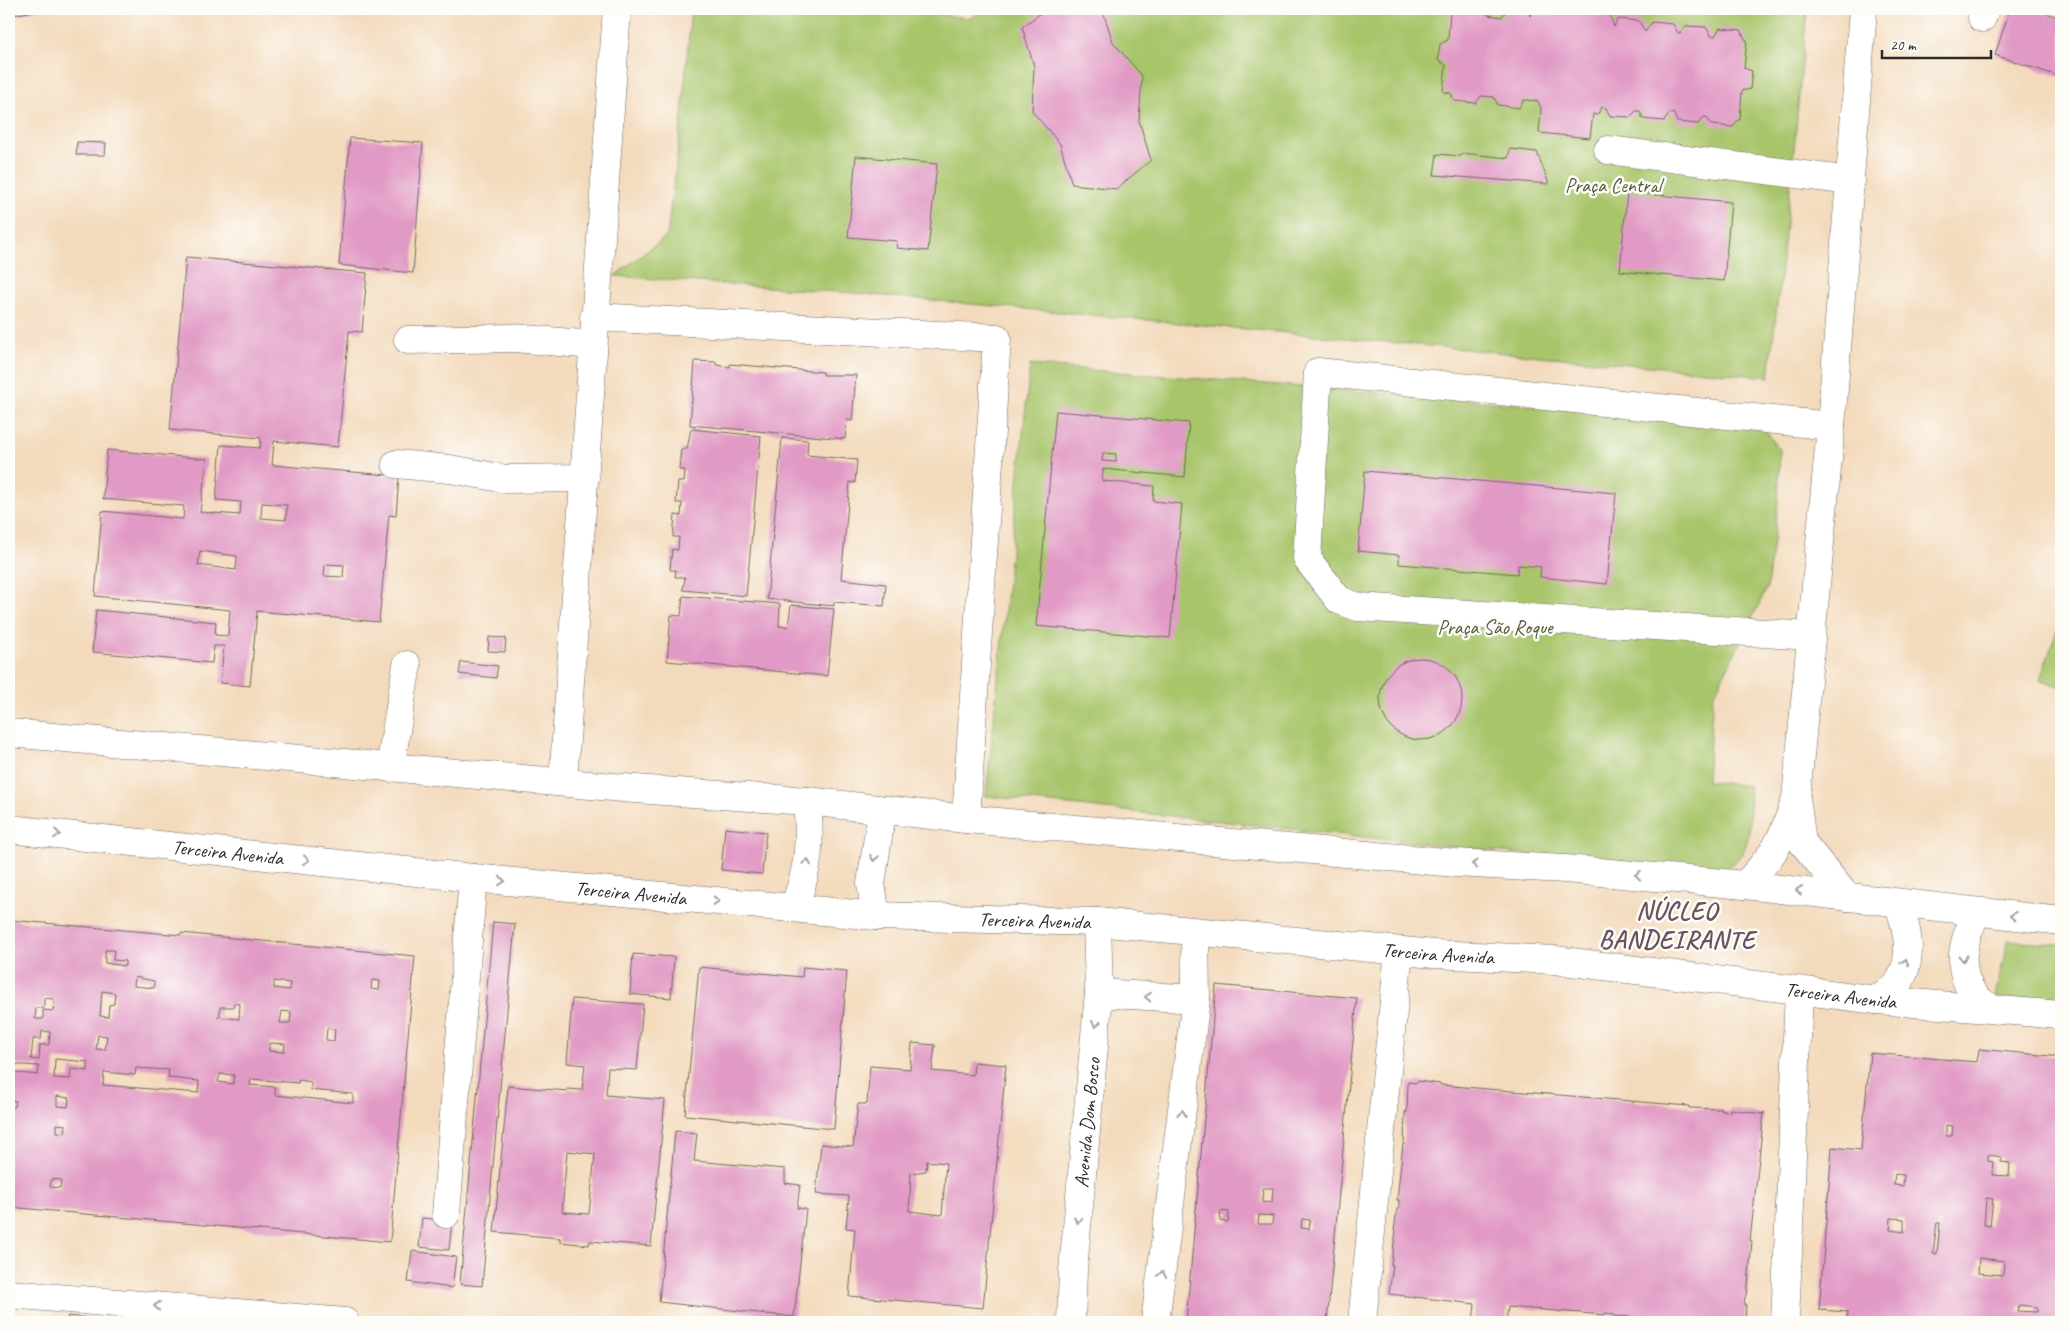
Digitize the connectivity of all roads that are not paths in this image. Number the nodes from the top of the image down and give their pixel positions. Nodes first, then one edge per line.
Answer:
1 (617, 9) edge
2 (1863, 9) edge
3 (1608, 150) dead end
4 (1851, 181) junction
5 (594, 317) junction
6 (408, 340) dead end
7 (593, 345) junction
8 (1832, 426) junction
9 (396, 464) dead end
10 (585, 478) junction
11 (1811, 636) junction
12 (407, 665) dead end
13 (9, 734) edge
14 (390, 768) junction
15 (563, 782) junction
16 (1796, 798) junction
17 (807, 801) junction
18 (882, 810) junction
19 (966, 819) junction
20 (9, 829) edge
21 (473, 878) junction
22 (1745, 885) junction
23 (1847, 897) junction
24 (1898, 903) junction
25 (794, 908) junction
26 (1977, 912) junction
27 (876, 916) junction
28 (2061, 921) edge
29 (1097, 922) junction
30 (1195, 932) junction
31 (1399, 950) junction
32 (1799, 991) junction
33 (1099, 993) junction
34 (1196, 999) junction
35 (1877, 1000) junction
36 (1990, 1008) junction
37 (2061, 1014) edge
38 (446, 1214) dead end
39 (9, 1294) edge
40 (345, 1322) edge
41 (1071, 1322) edge
42 (1155, 1322) edge
43 (1362, 1322) edge
44 (1785, 1322) edge

1 - 5 street
2 - 4 street
3 - 4 street
4 - 8 street
5 - 7 street
5 - 19 street
6 - 7 street
7 - 10 street
8 - 11 street
8 - 11 street
9 - 10 street
10 - 15 street
11 - 16 street
12 - 14 street
13 - 14 street
14 - 15 street
15 - 17 street
16 - 22 street
16 - 23 street
17 - 18 street
25 -> 17 street
18 - 19 street
18 -> 27 street
22 -> 19 street
20 -> 21 street, Terceira Avenida
21 -> 25 street, Terceira Avenida
21 - 38 street
23 -> 22 street
23 - 24 street
24 - 26 street
35 -> 24 street
25 - 27 street, Terceira Avenida
28 -> 26 street
26 -> 36 street
27 - 29 street, Terceira Avenida
29 - 30 street, Terceira Avenida
29 - 33 street, Avenida Dom Bosco
30 - 31 street, Terceira Avenida
30 - 34 street
31 - 32 street, Terceira Avenida
31 - 43 street
32 - 35 street, Terceira Avenida
32 - 44 street
34 -> 33 street
33 -> 41 street, Avenida Dom Bosco
42 -> 34 street
35 - 36 street, Terceira Avenida
36 - 37 street, Terceira Avenida
40 -> 39 street

